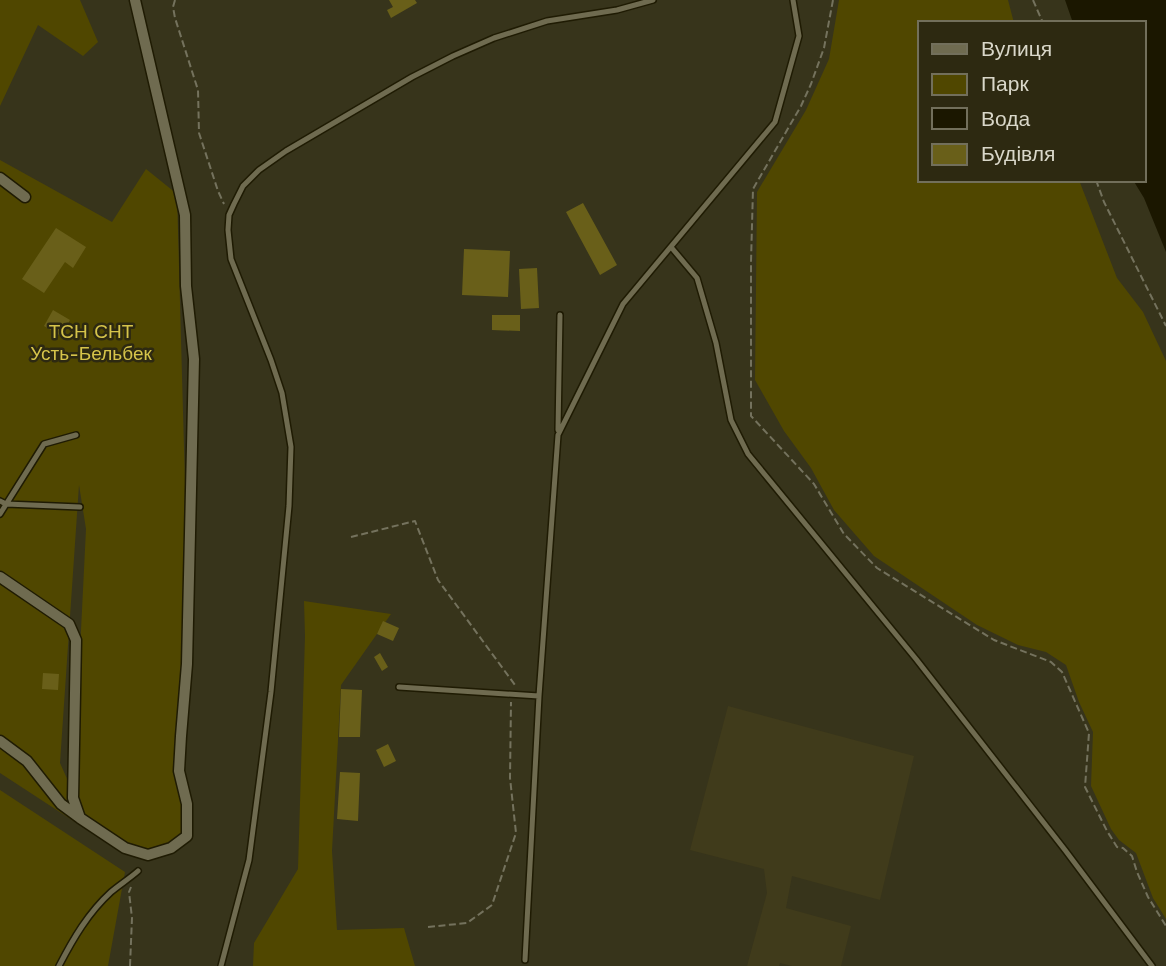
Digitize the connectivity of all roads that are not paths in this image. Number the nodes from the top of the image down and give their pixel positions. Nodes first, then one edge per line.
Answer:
1 (135, 0) edge
2 (653, 0) edge
3 (793, 0) edge
4 (0, 178) edge
5 (25, 197) dead end
6 (671, 247) junction
7 (560, 315) dead end
8 (76, 435) dead end
9 (558, 435) junction
10 (3, 503) edge
11 (80, 507) dead end
12 (0, 514) edge
13 (0, 577) edge
14 (399, 687) dead end
15 (539, 696) junction
16 (2, 746) edge
17 (80, 818) junction
18 (138, 871) road end
19 (525, 961) dead end
20 (59, 966) edge
21 (221, 966) edge
22 (1152, 966) edge

1 - 17 street
2 - 21 lane
3 - 6 lane
4 - 5 street
6 - 9 lane
6 - 22 lane
7 - 9 lane
8 - 10 lane
9 - 15 lane
10 - 11 lane
10 - 12 lane
13 - 17 street
14 - 15 lane
15 - 19 lane
16 - 17 street
18 - 20 lane

